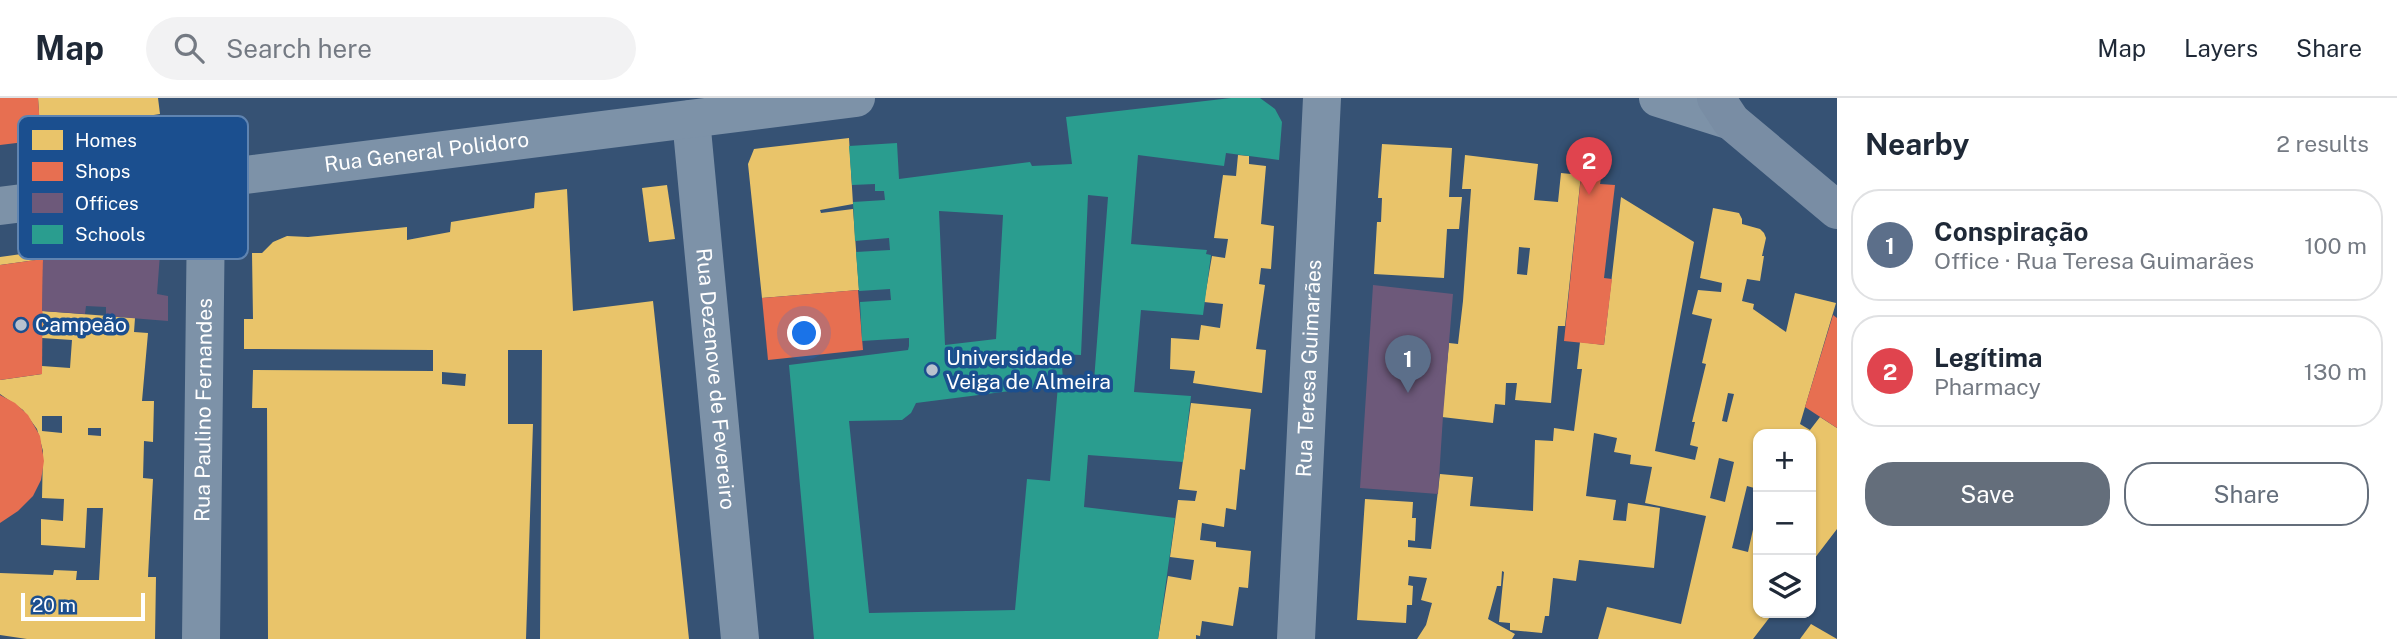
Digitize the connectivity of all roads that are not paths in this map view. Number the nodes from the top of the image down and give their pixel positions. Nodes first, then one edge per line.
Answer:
1 (856, 98) edge
2 (1322, 98) edge
3 (1658, 98) edge
4 (1724, 109) edge
5 (691, 119) junction
6 (248, 176) edge
7 (18, 204) edge
8 (0, 206) edge
9 (1837, 210) edge
10 (205, 259) edge
11 (201, 639) edge
12 (740, 639) edge
13 (1296, 639) edge

1 - 5 street, Rua General Polidoro
2 - 13 street, Rua Teresa Guimarães
3 - 4 street
4 - 9 main road
5 - 6 street, Rua General Polidoro
5 - 12 street, Rua Dezenove de Fevereiro
7 - 8 street, Rua General Polidoro
10 - 11 street, Rua Paulino Fernandes

